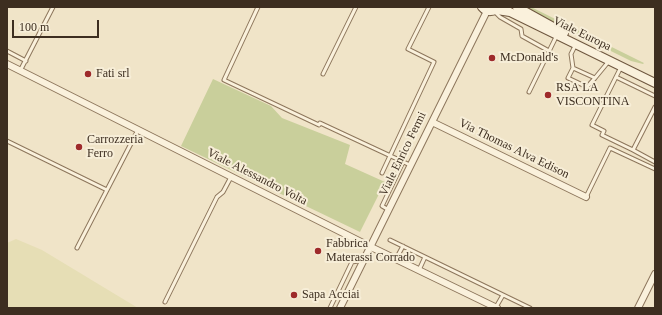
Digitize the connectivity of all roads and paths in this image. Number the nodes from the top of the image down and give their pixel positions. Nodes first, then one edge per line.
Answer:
1 (53, 7) edge
2 (258, 7) edge
3 (356, 7) edge
4 (428, 7) edge
5 (517, 7) edge
6 (492, 9) edge
7 (557, 35) junction
8 (576, 44) junction
9 (7, 51) edge
10 (549, 51) junction
11 (26, 60) junction
12 (610, 60) junction
13 (7, 64) edge
14 (622, 66) junction
15 (573, 68) junction
16 (20, 71) junction
17 (323, 74) dead end
18 (616, 77) junction
19 (655, 77) edge
20 (595, 78) junction
21 (655, 83) edge
22 (529, 92) dead end
23 (655, 96) edge
24 (655, 107) edge
25 (432, 122) junction
26 (138, 130) junction
27 (7, 141) edge
28 (633, 150) junction
29 (390, 156) junction
30 (403, 162) junction
31 (655, 162) edge
32 (410, 166) junction
33 (655, 169) edge
34 (382, 173) dead end
35 (231, 177) junction
36 (107, 190) junction
37 (586, 197) joint
38 (389, 210) junction
39 (390, 240) dead end
40 (403, 246) junction
41 (370, 247) junction
42 (77, 248) dead end
43 (425, 257) junction
44 (364, 259) junction
45 (396, 259) junction
46 (419, 270) junction
47 (655, 274) edge
48 (502, 295) junction
49 (165, 302) dead end
50 (330, 308) edge
51 (340, 308) edge
52 (497, 308) edge
53 (530, 308) edge
54 (638, 308) edge

1 - 11 lane
2 - 29 lane
3 - 17 lane
4 - 29 lane
5 - 19 main road, Viale Europa
6 - 7 main road, Viale Europa
6 - 10 lane
6 - 25 street, Viale Enrico Fermi
7 - 8 main road, Viale Europa
7 - 10 lane
8 - 12 main road, Viale Europa
8 - 15 lane
9 - 11 lane
10 - 22 lane
11 - 16 lane
12 - 14 main road, Viale Europa
12 - 20 lane
13 - 16 street, Viale Alessandro Volta
14 - 18 lane
14 - 21 main road, Viale Europa
15 - 20 lane
15 - 20 lane
16 - 26 street, Viale Alessandro Volta
18 - 23 lane
18 - 28 lane
24 - 28 lane
25 - 32 street, Viale Enrico Fermi
25 - 37 street, Via Thomas Alva Edison
26 - 35 street, Viale Alessandro Volta
26 - 36 lane
27 - 36 lane
28 - 31 lane
29 - 30 lane
29 - 34 lane
30 - 32 lane
30 - 38 lane
32 - 38 street, Viale Enrico Fermi
33 - 37 lane
35 - 41 street, Viale Alessandro Volta
35 - 49 lane
36 - 42 lane
38 - 41 street, Viale Enrico Fermi
39 - 40 lane
40 - 43 lane
40 - 45 lane
41 - 44 street, Viale Enrico Fermi
41 - 45 street, Viale Alessandro Volta
43 - 46 lane
43 - 48 lane
44 - 50 lane
44 - 51 street, Viale Enrico Fermi
45 - 46 street, Viale Alessandro Volta
46 - 52 street, Viale Alessandro Volta
47 - 54 street
48 - 52 lane
48 - 53 lane

